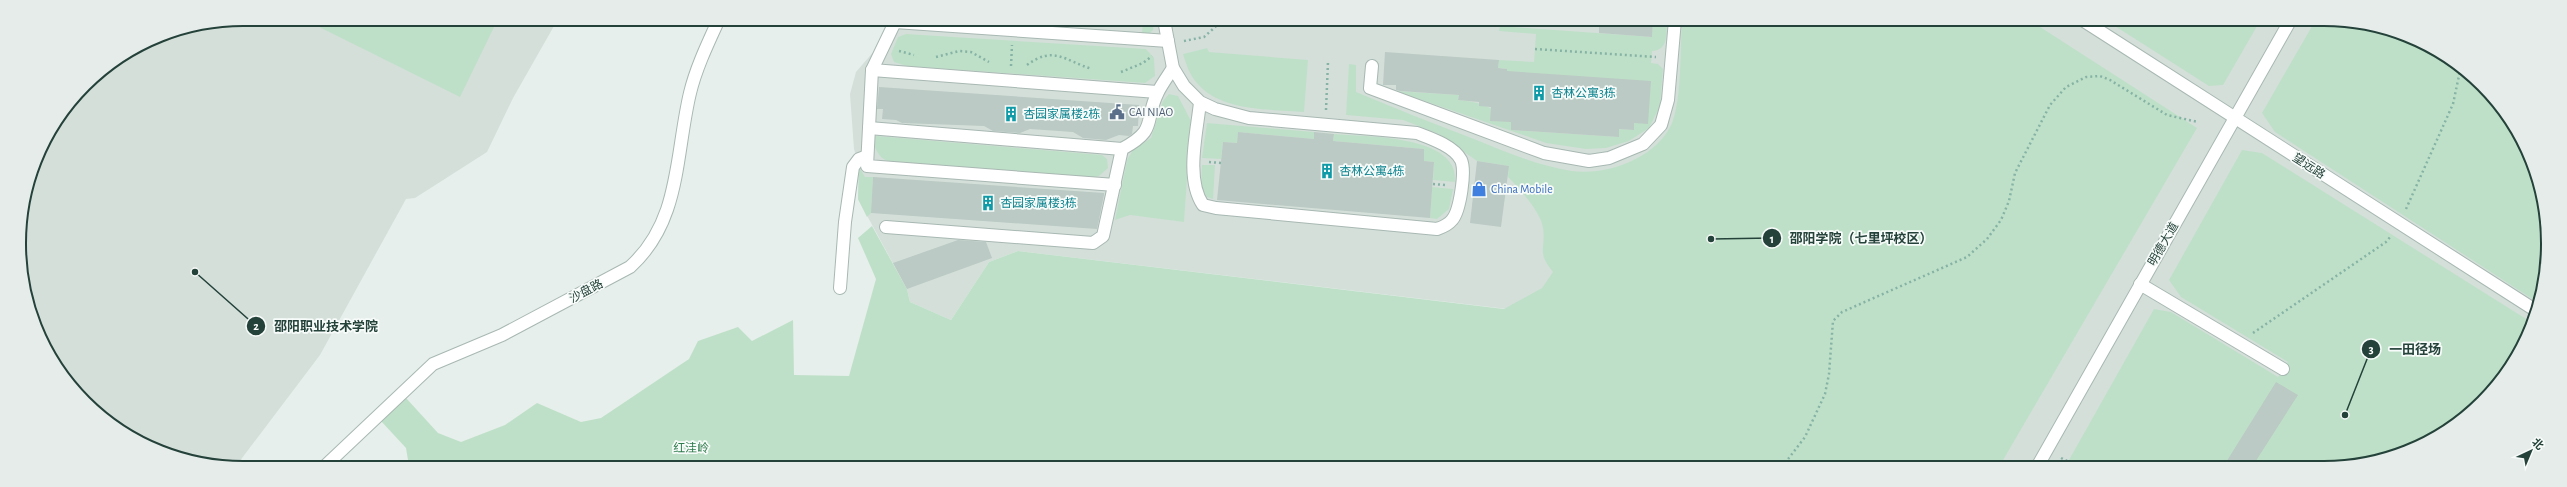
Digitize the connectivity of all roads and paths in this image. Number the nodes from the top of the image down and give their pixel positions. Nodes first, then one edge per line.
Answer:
1 (716, 26) edge
2 (894, 26) edge
3 (961, 26) edge
4 (1166, 26) edge
5 (1216, 26) edge
6 (1675, 26) edge
7 (2092, 26) edge
8 (2287, 26) edge
9 (1013, 30) junction
10 (1173, 42) junction
11 (884, 45) junction
12 (1535, 48) dead end
13 (918, 56) dead end
14 (929, 58) dead end
15 (1672, 58) junction
16 (1328, 62) dead end
17 (1372, 66) dead end
18 (1173, 68) junction
19 (872, 70) junction
20 (1098, 71) dead end
21 (1114, 73) dead end
22 (1011, 81) junction
23 (1157, 92) junction
24 (1200, 102) junction
25 (1325, 114) dead end
26 (2235, 118) junction
27 (2198, 122) dead end
28 (869, 128) junction
29 (1122, 149) junction
30 (867, 156) junction
31 (1115, 185) junction
32 (886, 227) dead end
33 (2140, 284) junction
34 (840, 288) dead end
35 (2531, 308) edge
36 (2283, 369) dead end
37 (2046, 450) junction
38 (330, 461) edge
39 (1787, 461) edge
40 (2040, 461) edge
41 (2067, 461) edge

1 - 38 street, 沙盘路
2 - 11 street
3 - 9 street
4 - 10 street
5 - 10 path
6 - 15 street
7 - 26 street, 望远路
8 - 26 street, 明德大道
9 - 10 street
9 - 22 path
10 - 18 street
10 - 21 path
11 - 13 path
11 - 19 street
12 - 15 path
14 - 22 path
15 - 17 street
16 - 25 path
18 - 23 street
18 - 24 street
19 - 22 street
19 - 28 street
20 - 22 path
22 - 23 street
23 - 29 street
24 - 24 street
26 - 33 street, 明德大道
26 - 35 street, 望远路
27 - 39 path
28 - 29 street
28 - 30 street
29 - 31 street
30 - 31 street
30 - 34 street
31 - 32 street
33 - 36 street
33 - 37 street, 明德大道
37 - 40 street, 明德大道
37 - 41 path

